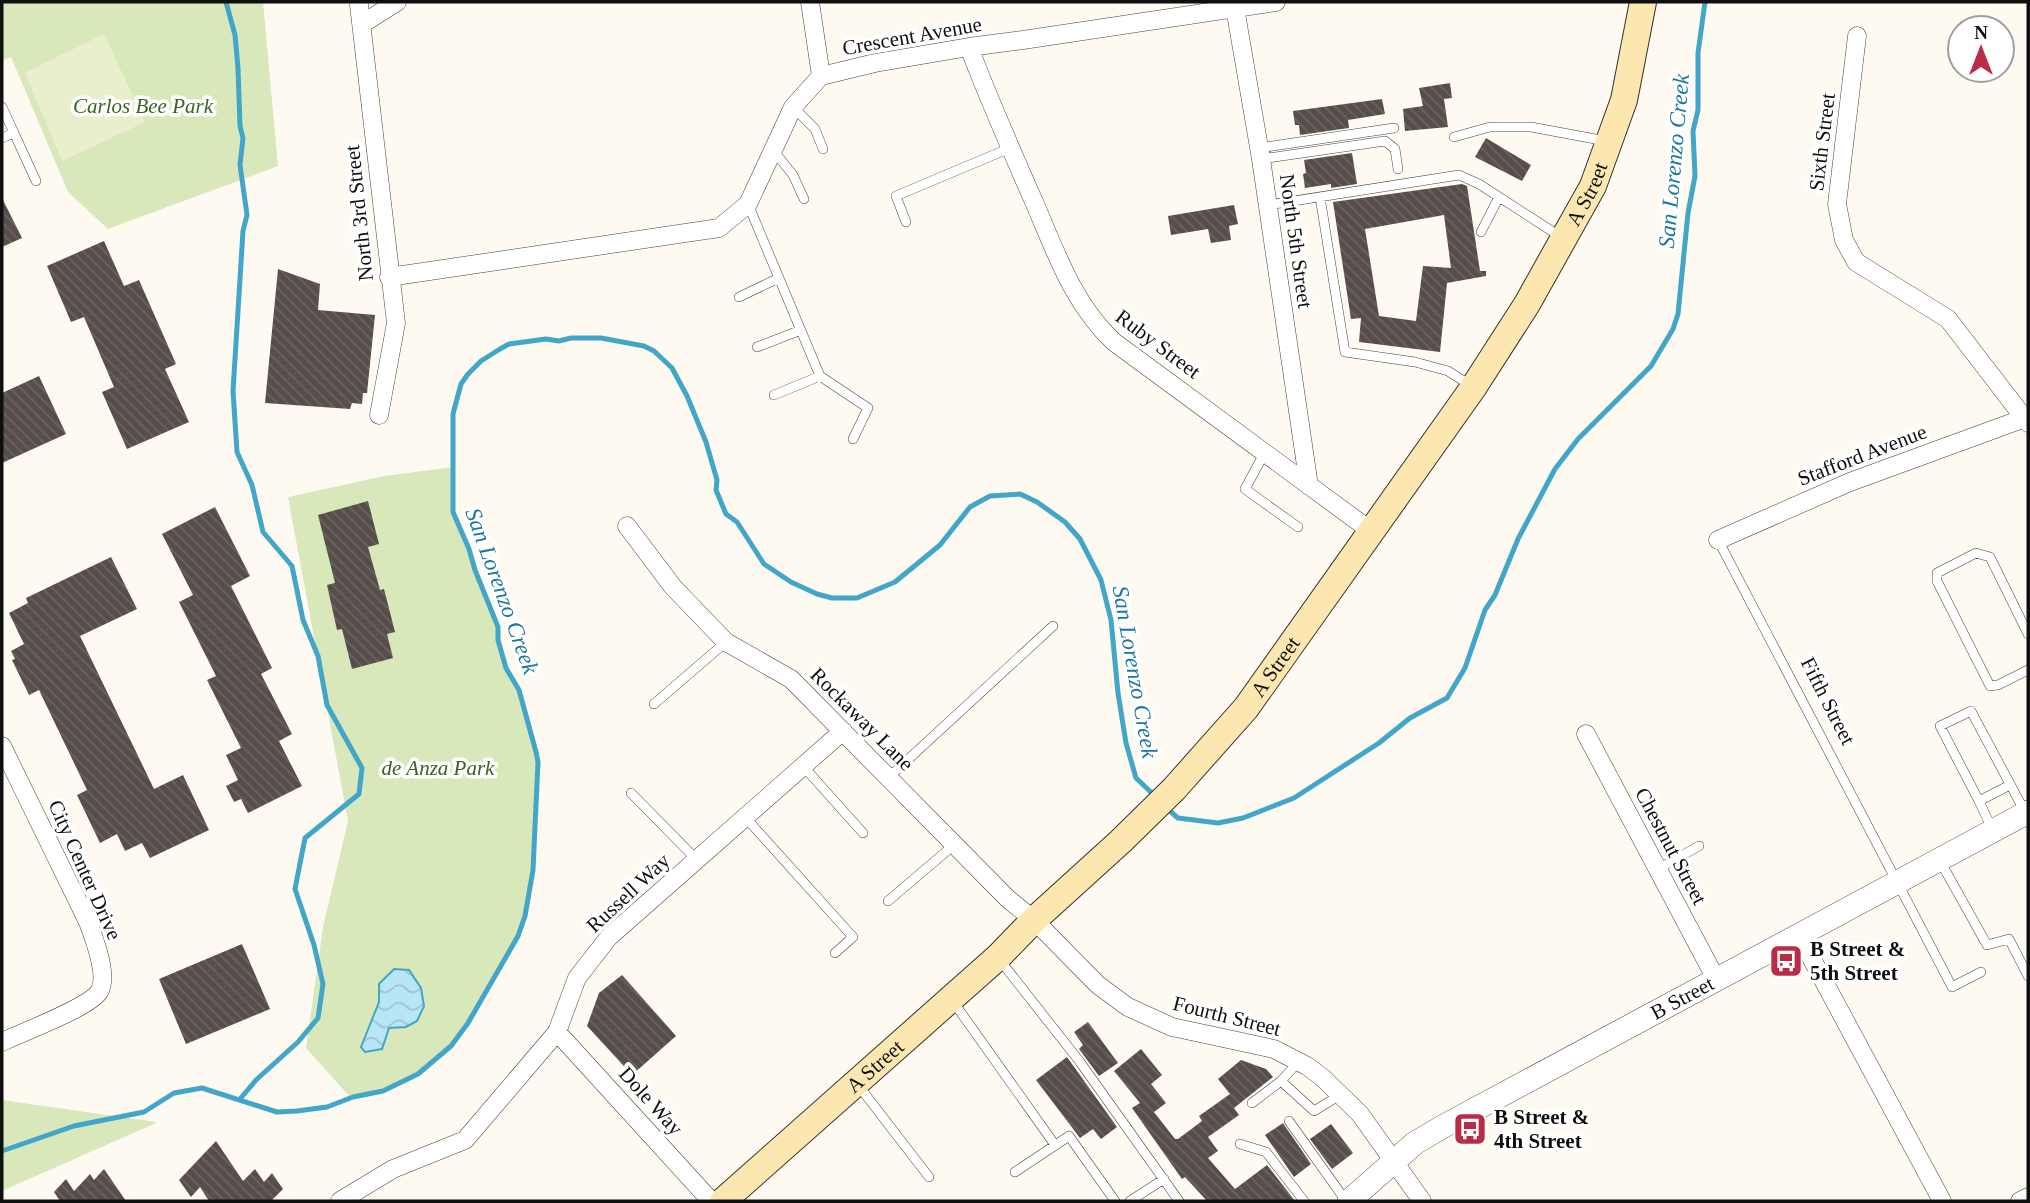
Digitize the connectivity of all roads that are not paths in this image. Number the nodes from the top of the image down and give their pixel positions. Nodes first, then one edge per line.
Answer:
1 (397, 2) edge
2 (810, 2) edge
3 (1276, 2) edge
4 (1643, 2) edge
5 (1235, 4) edge
6 (359, 5) dead end
7 (362, 24) junction
8 (1857, 36) dead end
9 (969, 47) junction
10 (821, 76) junction
11 (2, 107) edge
12 (793, 107) junction
13 (1394, 128) dead end
14 (13, 133) junction
15 (1454, 137) dead end
16 (2, 138) edge
17 (1611, 142) junction
18 (1010, 148) junction
19 (823, 149) dead end
20 (773, 150) junction
21 (1260, 153) junction
22 (1398, 169) dead end
23 (36, 181) dead end
24 (1320, 197) junction
25 (1499, 197) junction
26 (804, 199) dead end
27 (748, 204) junction
28 (1268, 205) junction
29 (906, 222) dead end
30 (1481, 232) dead end
31 (1564, 239) junction
32 (389, 277) junction
33 (779, 278) junction
34 (739, 297) dead end
35 (801, 330) junction
36 (757, 347) dead end
37 (820, 376) junction
38 (1473, 388) junction
39 (774, 395) dead end
40 (379, 415) dead end
41 (2027, 420) edge
42 (853, 439) dead end
43 (1265, 452) junction
44 (1308, 486) junction
45 (627, 526) dead end
46 (1298, 527) dead end
47 (1371, 531) junction
48 (1718, 540) joint
49 (1053, 626) dead end
50 (2028, 634) edge
51 (726, 642) junction
52 (2028, 670) edge
53 (654, 704) dead end
54 (843, 731) junction
55 (1586, 734) dead end
56 (2, 746) edge
57 (803, 766) junction
58 (889, 777) junction
59 (2010, 785) junction
60 (631, 793) dead end
61 (1979, 801) junction
62 (2027, 813) edge
63 (745, 817) junction
64 (1993, 831) junction
65 (863, 833) dead end
66 (954, 844) junction
67 (1699, 846) dead end
68 (697, 860) junction
69 (1940, 860) junction
70 (1658, 869) junction
71 (1897, 883) junction
72 (888, 901) dead end
73 (1034, 920) junction
74 (1799, 935) junction
75 (835, 953) dead end
76 (998, 957) junction
77 (1981, 972) dead end
78 (2028, 976) edge
79 (1716, 979) junction
80 (951, 999) junction
81 (558, 1032) junction
82 (2, 1042) edge
83 (1299, 1061) junction
84 (1281, 1081) junction
85 (857, 1083) junction
86 (1342, 1094) junction
87 (1252, 1103) dead end
88 (1289, 1121) dead end
89 (1240, 1144) dead end
90 (1055, 1145) junction
91 (1394, 1161) junction
92 (1015, 1172) dead end
93 (929, 1177) dead end
94 (1164, 1179) junction
95 (2028, 1197) edge
96 (726, 1199) edge
97 (340, 1201) edge
98 (1115, 1201) edge
99 (1129, 1201) edge
100 (1180, 1201) edge
101 (1304, 1201) edge
102 (1348, 1201) edge
103 (1422, 1201) edge
104 (1942, 1201) edge
105 (2020, 1201) edge

1 - 7 street
2 - 10 street
3 - 5 street, Crescent Avenue
4 - 17 main road, A Street
5 - 9 street, Crescent Avenue
5 - 21 street, North 5th Street
6 - 7 street, North 3rd Street
7 - 32 street, North 3rd Street
8 - 41 street, Sixth Street
9 - 10 street, Crescent Avenue
9 - 18 street, Ruby Street
10 - 12 street, Crescent Avenue
11 - 14 lane
12 - 19 lane
12 - 20 street, Crescent Avenue
13 - 21 lane
14 - 16 lane
14 - 23 lane
15 - 17 lane
17 - 31 main road, A Street
18 - 29 lane
18 - 43 street, Ruby Street
20 - 26 lane
20 - 27 street, Crescent Avenue
21 - 22 lane
21 - 28 street, North 5th Street
24 - 25 lane
24 - 28 lane
24 - 38 lane
25 - 30 lane
25 - 31 lane
27 - 32 street, Crescent Avenue
27 - 33 lane
28 - 44 street, North 5th Street
31 - 38 main road, A Street
32 - 40 street, North 3rd Street
33 - 34 lane
33 - 35 lane
35 - 36 lane
35 - 37 lane
37 - 39 lane
37 - 42 lane
38 - 47 main road, A Street
41 - 48 street, Stafford Avenue
43 - 44 street, Ruby Street
43 - 46 lane
44 - 47 street, Ruby Street
45 - 51 street, Rockaway Lane
47 - 73 main road, A Street
48 - 71 lane, Fifth Street
49 - 58 lane
50 - 52 lane
51 - 53 lane
51 - 54 street, Rockaway Lane
54 - 57 street, Russell Way
54 - 58 street, Rockaway Lane
55 - 70 street, Chestnut Street
56 - 82 street, City Center Drive
57 - 63 street, Russell Way
57 - 65 lane
58 - 66 street, Rockaway Lane
59 - 61 lane
59 - 61 lane
59 - 62 lane
60 - 68 lane
61 - 64 lane
62 - 64 street, B Street
63 - 68 street, Russell Way
63 - 75 lane
64 - 69 street, B Street
66 - 72 lane
66 - 73 street, Rockaway Lane
67 - 70 lane
68 - 81 street, Russell Way
69 - 71 street, B Street
69 - 78 lane
70 - 79 street, Chestnut Street
71 - 74 street, B Street
71 - 77 lane, Fifth Street
73 - 76 main road, A Street
73 - 83 street, Fourth Street
74 - 79 street, B Street
74 - 104 street
76 - 80 main road, A Street
76 - 94 lane
79 - 91 street, B Street
80 - 85 main road, A Street
80 - 90 lane
81 - 96 street, Dole Way
81 - 97 street, Russell Way
83 - 84 lane
83 - 86 street, Fourth Street
84 - 86 lane
84 - 87 lane
85 - 93 lane
85 - 96 main road, A Street
86 - 91 street, Fourth Street
88 - 102 lane
89 - 101 lane
90 - 92 lane
90 - 98 lane
91 - 102 street, B Street
91 - 103 street, Fourth Street
94 - 99 lane
94 - 100 lane
95 - 105 street

